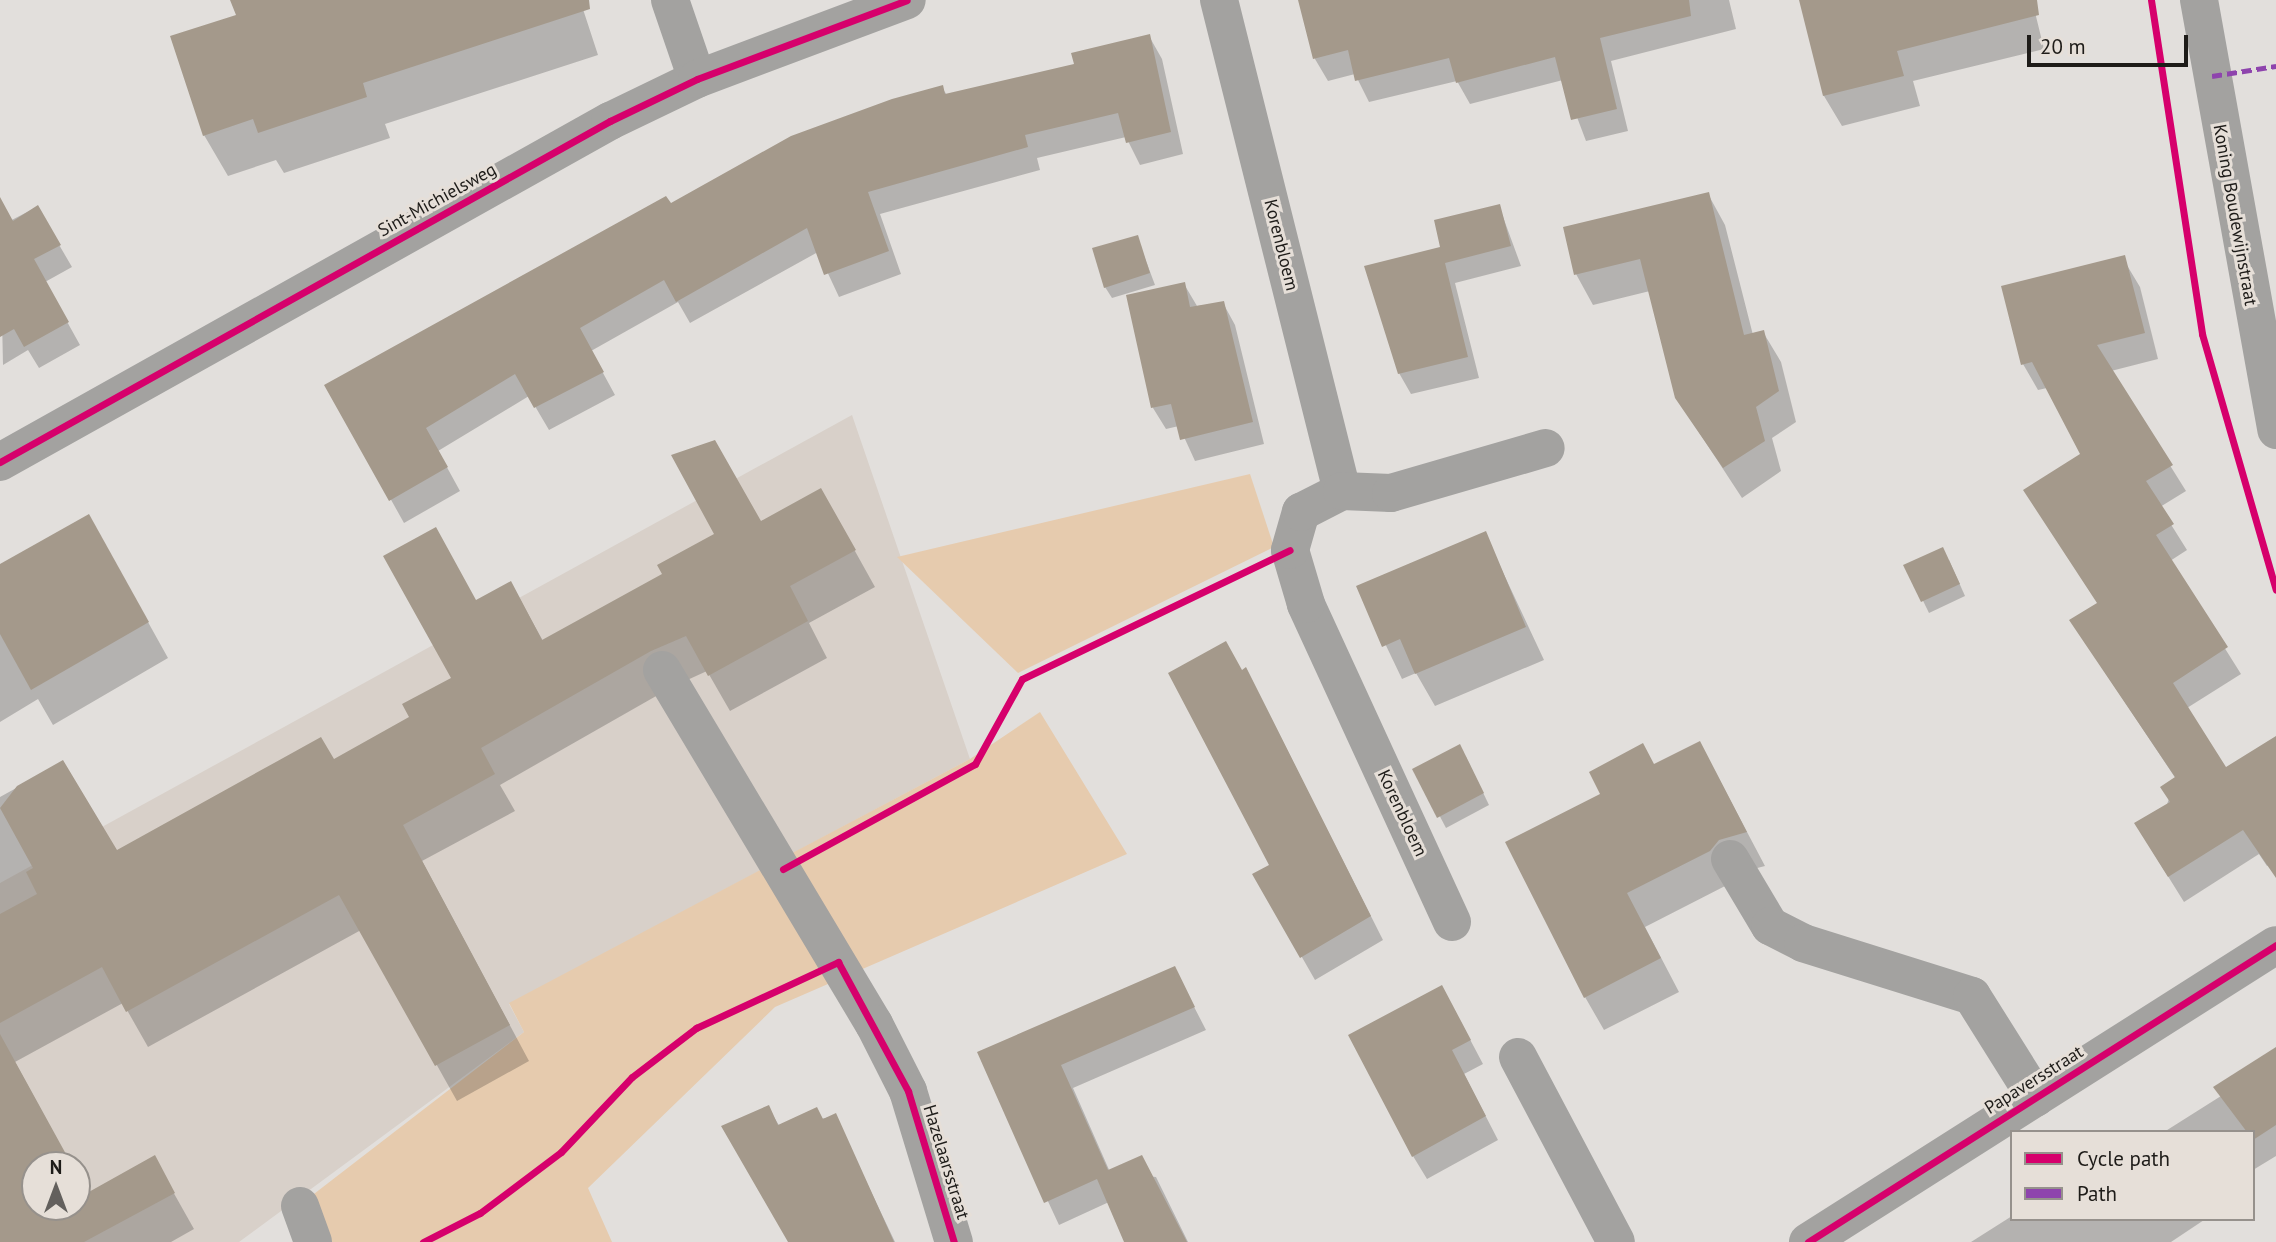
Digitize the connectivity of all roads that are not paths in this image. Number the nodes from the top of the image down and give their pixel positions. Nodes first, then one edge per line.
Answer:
1 (670, 0) edge
2 (907, 0) edge
3 (1219, 0) edge
4 (2199, 0) edge
5 (697, 79) junction
6 (2276, 430) edge
7 (1546, 448) dead end
8 (0, 462) edge
9 (1342, 491) junction
10 (662, 670) dead end
11 (1730, 859) dead end
12 (1452, 922) dead end
13 (2276, 945) edge
14 (1518, 1057) dead end
15 (2036, 1098) junction
16 (300, 1206) dead end
17 (313, 1242) edge
18 (954, 1242) edge
19 (1616, 1242) edge
20 (1810, 1242) edge

1 - 5 street
2 - 5 street, Sint-Michielsweg
3 - 9 street, Korenbloem
4 - 6 street, Koning Boudewijnstraat
5 - 8 street, Sint-Michielsweg
7 - 9 street, Korenbloem
9 - 12 street, Korenbloem
10 - 18 street, Hazelaarsstraat
11 - 15 street
13 - 15 street, Papaversstraat
14 - 19 street
15 - 20 street, Papaversstraat
16 - 17 street

